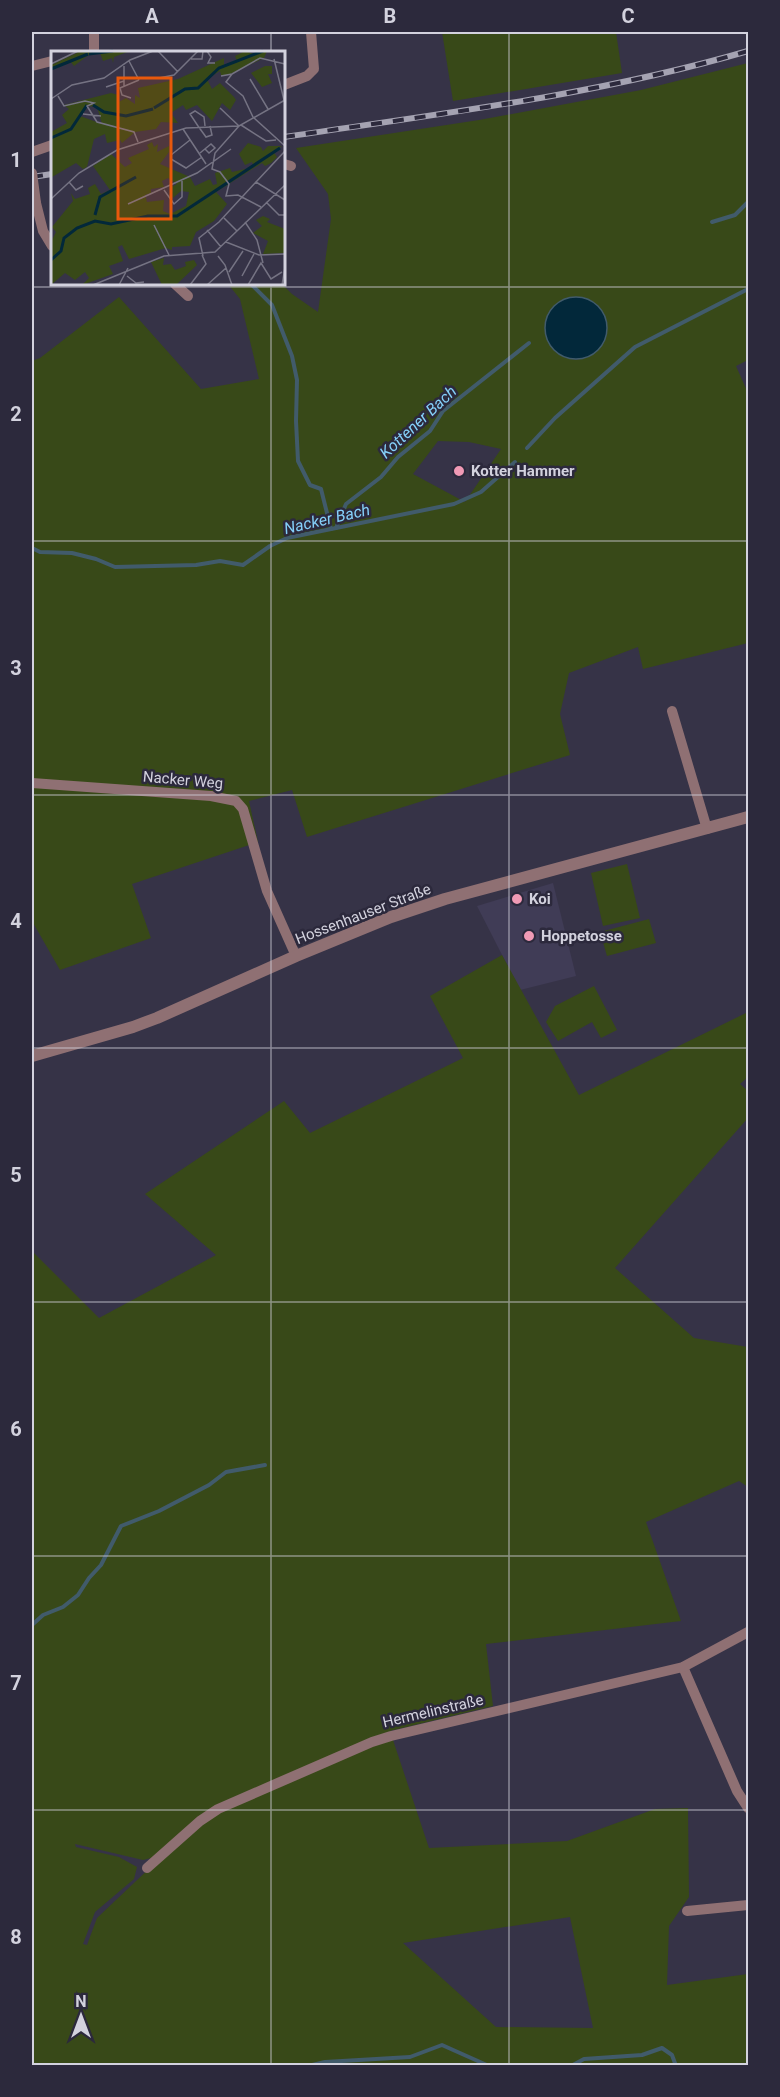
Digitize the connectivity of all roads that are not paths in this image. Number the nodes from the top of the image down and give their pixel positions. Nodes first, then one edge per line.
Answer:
1 (94, 32) edge
2 (311, 32) edge
3 (92, 51) edge
4 (51, 61) edge
5 (32, 66) edge
6 (285, 85) edge
7 (51, 145) edge
8 (32, 152) edge
9 (32, 173) edge
10 (51, 244) edge
11 (176, 285) edge
12 (188, 296) dead end
13 (672, 711) dead end
14 (32, 783) edge
15 (748, 817) edge
16 (707, 829) junction
17 (296, 956) junction
18 (32, 1056) edge
19 (748, 1632) edge
20 (683, 1667) junction
21 (748, 1808) edge
22 (147, 1868) dead end
23 (748, 1905) edge
24 (687, 1911) dead end

1 - 3 street
2 - 6 street
4 - 5 street
7 - 8 street
9 - 10 street, bridge
11 - 12 street
13 - 16 street
14 - 17 street, Nacker Weg
15 - 16 street, Hossenhauser Straße
16 - 17 street, Hossenhauser Straße
17 - 18 street, Hossenhauser Straße
19 - 20 street, Hermelinstraße
20 - 21 street
20 - 22 street, Hermelinstraße
23 - 24 street

